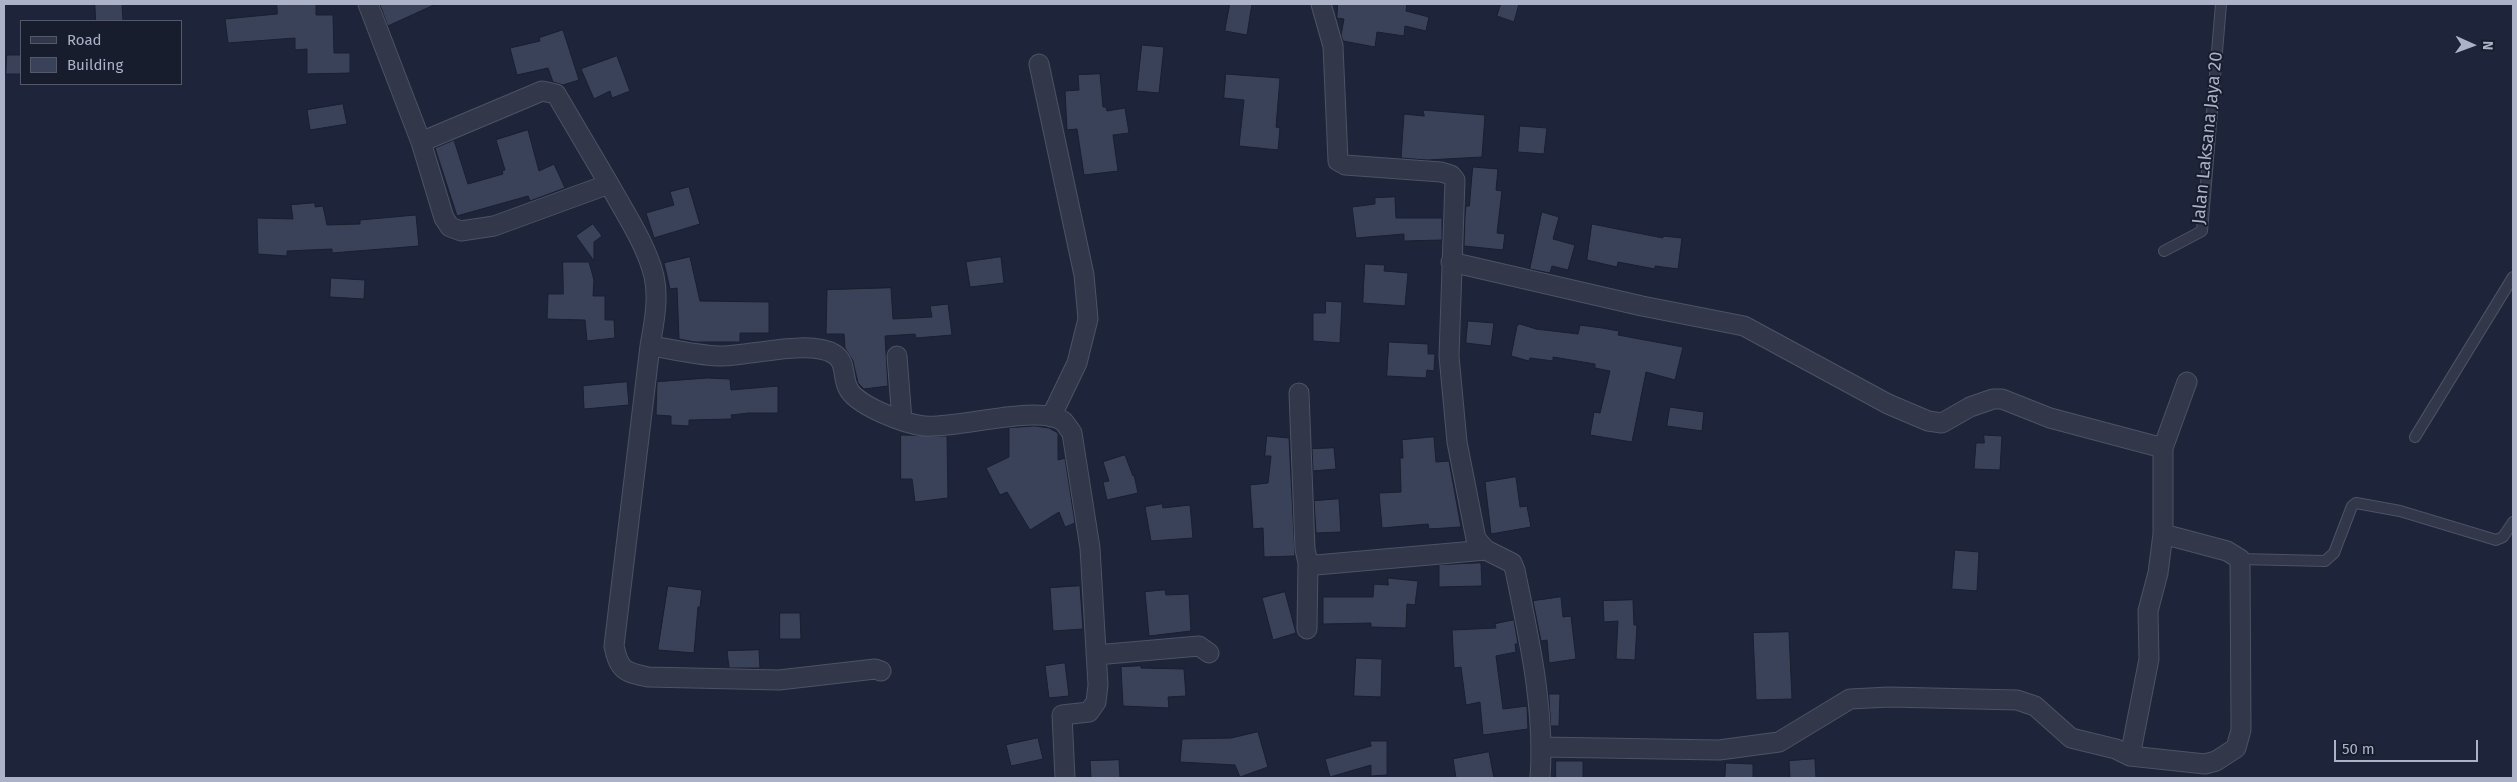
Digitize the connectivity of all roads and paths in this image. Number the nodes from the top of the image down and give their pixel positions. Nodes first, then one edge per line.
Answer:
1 (368, 4) edge
2 (1321, 4) edge
3 (2221, 4) edge
4 (1039, 64) dead end
5 (421, 142) junction
6 (609, 184) junction
7 (2164, 251) dead end
8 (1451, 262) junction
9 (2513, 277) edge
10 (650, 346) junction
11 (897, 356) dead end
12 (2187, 382) dead end
13 (1299, 393) dead end
14 (1051, 417) junction
15 (902, 420) junction
16 (2415, 437) dead end
17 (2163, 448) junction
18 (2513, 522) edge
19 (2162, 534) junction
20 (1486, 550) junction
21 (2240, 559) junction
22 (1308, 563) junction
23 (1307, 629) dead end
24 (1209, 653) dead end
25 (1096, 655) junction
26 (882, 671) dead end
27 (1542, 747) junction
28 (2130, 756) junction
29 (1065, 778) edge
30 (1540, 778) edge

1 - 5 street
2 - 8 street
3 - 7 lane, Jalan Laksana Jaya 20
4 - 14 street
5 - 6 street
5 - 6 street
6 - 10 street
8 - 17 street
8 - 20 street
9 - 16 lane
10 - 15 street
10 - 26 street
11 - 15 street
12 - 17 street
13 - 22 street
14 - 15 street
14 - 25 street
17 - 19 street
18 - 21 lane
19 - 21 street
19 - 28 street
20 - 22 street
20 - 27 street
21 - 28 street
22 - 23 street
24 - 25 street
25 - 29 street
27 - 28 street
27 - 30 street

